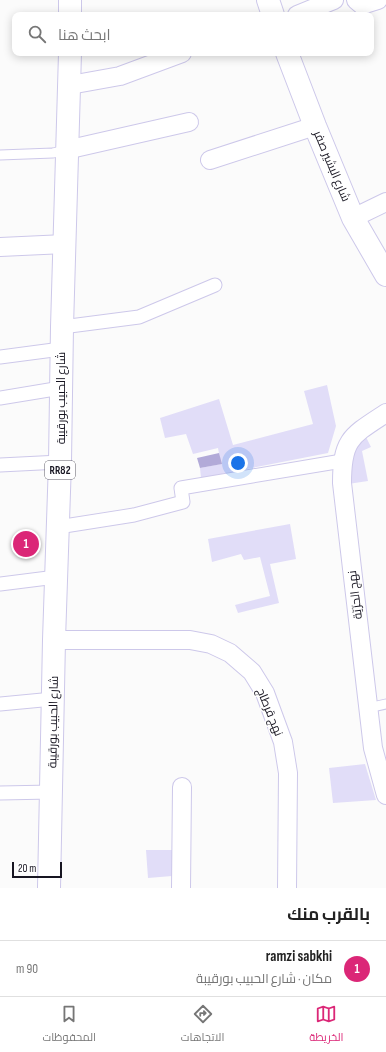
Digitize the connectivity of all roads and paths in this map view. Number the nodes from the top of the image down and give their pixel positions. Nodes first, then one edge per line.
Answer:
1 (70, 0) edge
2 (268, 0) edge
3 (334, 0) edge
4 (356, 0) edge
5 (378, 0) edge
6 (70, 12) edge
7 (272, 12) edge
8 (304, 12) edge
9 (70, 56) edge
10 (174, 56) edge
11 (288, 56) edge
12 (70, 85) junction
13 (189, 122) dead end
14 (315, 126) junction
15 (66, 150) junction
16 (0, 155) edge
17 (210, 160) dead end
18 (386, 202) edge
19 (354, 218) junction
20 (65, 244) junction
21 (0, 247) edge
22 (386, 275) edge
23 (215, 285) dead end
24 (62, 328) junction
25 (61, 349) junction
26 (0, 357) edge
27 (62, 388) junction
28 (0, 398) edge
29 (386, 413) edge
30 (342, 461) junction
31 (60, 462) junction
32 (0, 465) edge
33 (58, 527) junction
34 (56, 577) junction
35 (0, 584) edge
36 (54, 640) junction
37 (53, 699) junction
38 (0, 704) edge
39 (386, 704) edge
40 (368, 708) junction
41 (182, 787) dead end
42 (52, 792) junction
43 (0, 793) edge
44 (386, 795) edge
45 (49, 888) edge
46 (181, 888) edge
47 (287, 888) edge

1 - 6 main road
2 - 7 main road
3 - 8 street
4 - 5 street
9 - 12 main road, شارع الحبيب بورقيبة / RR82
10 - 12 street
11 - 14 main road, شارع البشير صفر
12 - 15 main road, شارع الحبيب بورقيبة / RR82
13 - 15 street
14 - 17 street
14 - 19 main road, شارع البشير صفر
15 - 16 lane
15 - 20 main road, شارع الحبيب بورقيبة / RR82
18 - 19 street
19 - 22 main road, شارع البشير صفر
20 - 21 street
20 - 24 main road, شارع الحبيب بورقيبة / RR82
23 - 24 street
24 - 25 main road, شارع الحبيب بورقيبة / RR82
25 - 26 street
25 - 27 main road, شارع الحبيب بورقيبة / RR82
27 - 28 street
27 - 31 main road, شارع الحبيب بورقيبة / RR82
29 - 30 street, نهج الحرّيّة
30 - 33 street
30 - 40 street, نهج الحرّيّة
31 - 32 street
31 - 33 main road, شارع الحبيب بورقيبة / RR82
33 - 34 main road, شارع الحبيب بورقيبة / RR82
34 - 35 street
34 - 36 main road, شارع الحبيب بورقيبة / RR82
36 - 37 main road, شارع الحبيب بورقيبة / RR82
36 - 47 street, نهج قرطاج
37 - 38 street
37 - 42 main road, شارع الحبيب بورقيبة / RR82
39 - 40 lane
40 - 44 street, نهج الحرّيّة
41 - 46 street
42 - 43 street
42 - 45 main road, شارع الحبيب بورقيبة / RR82

